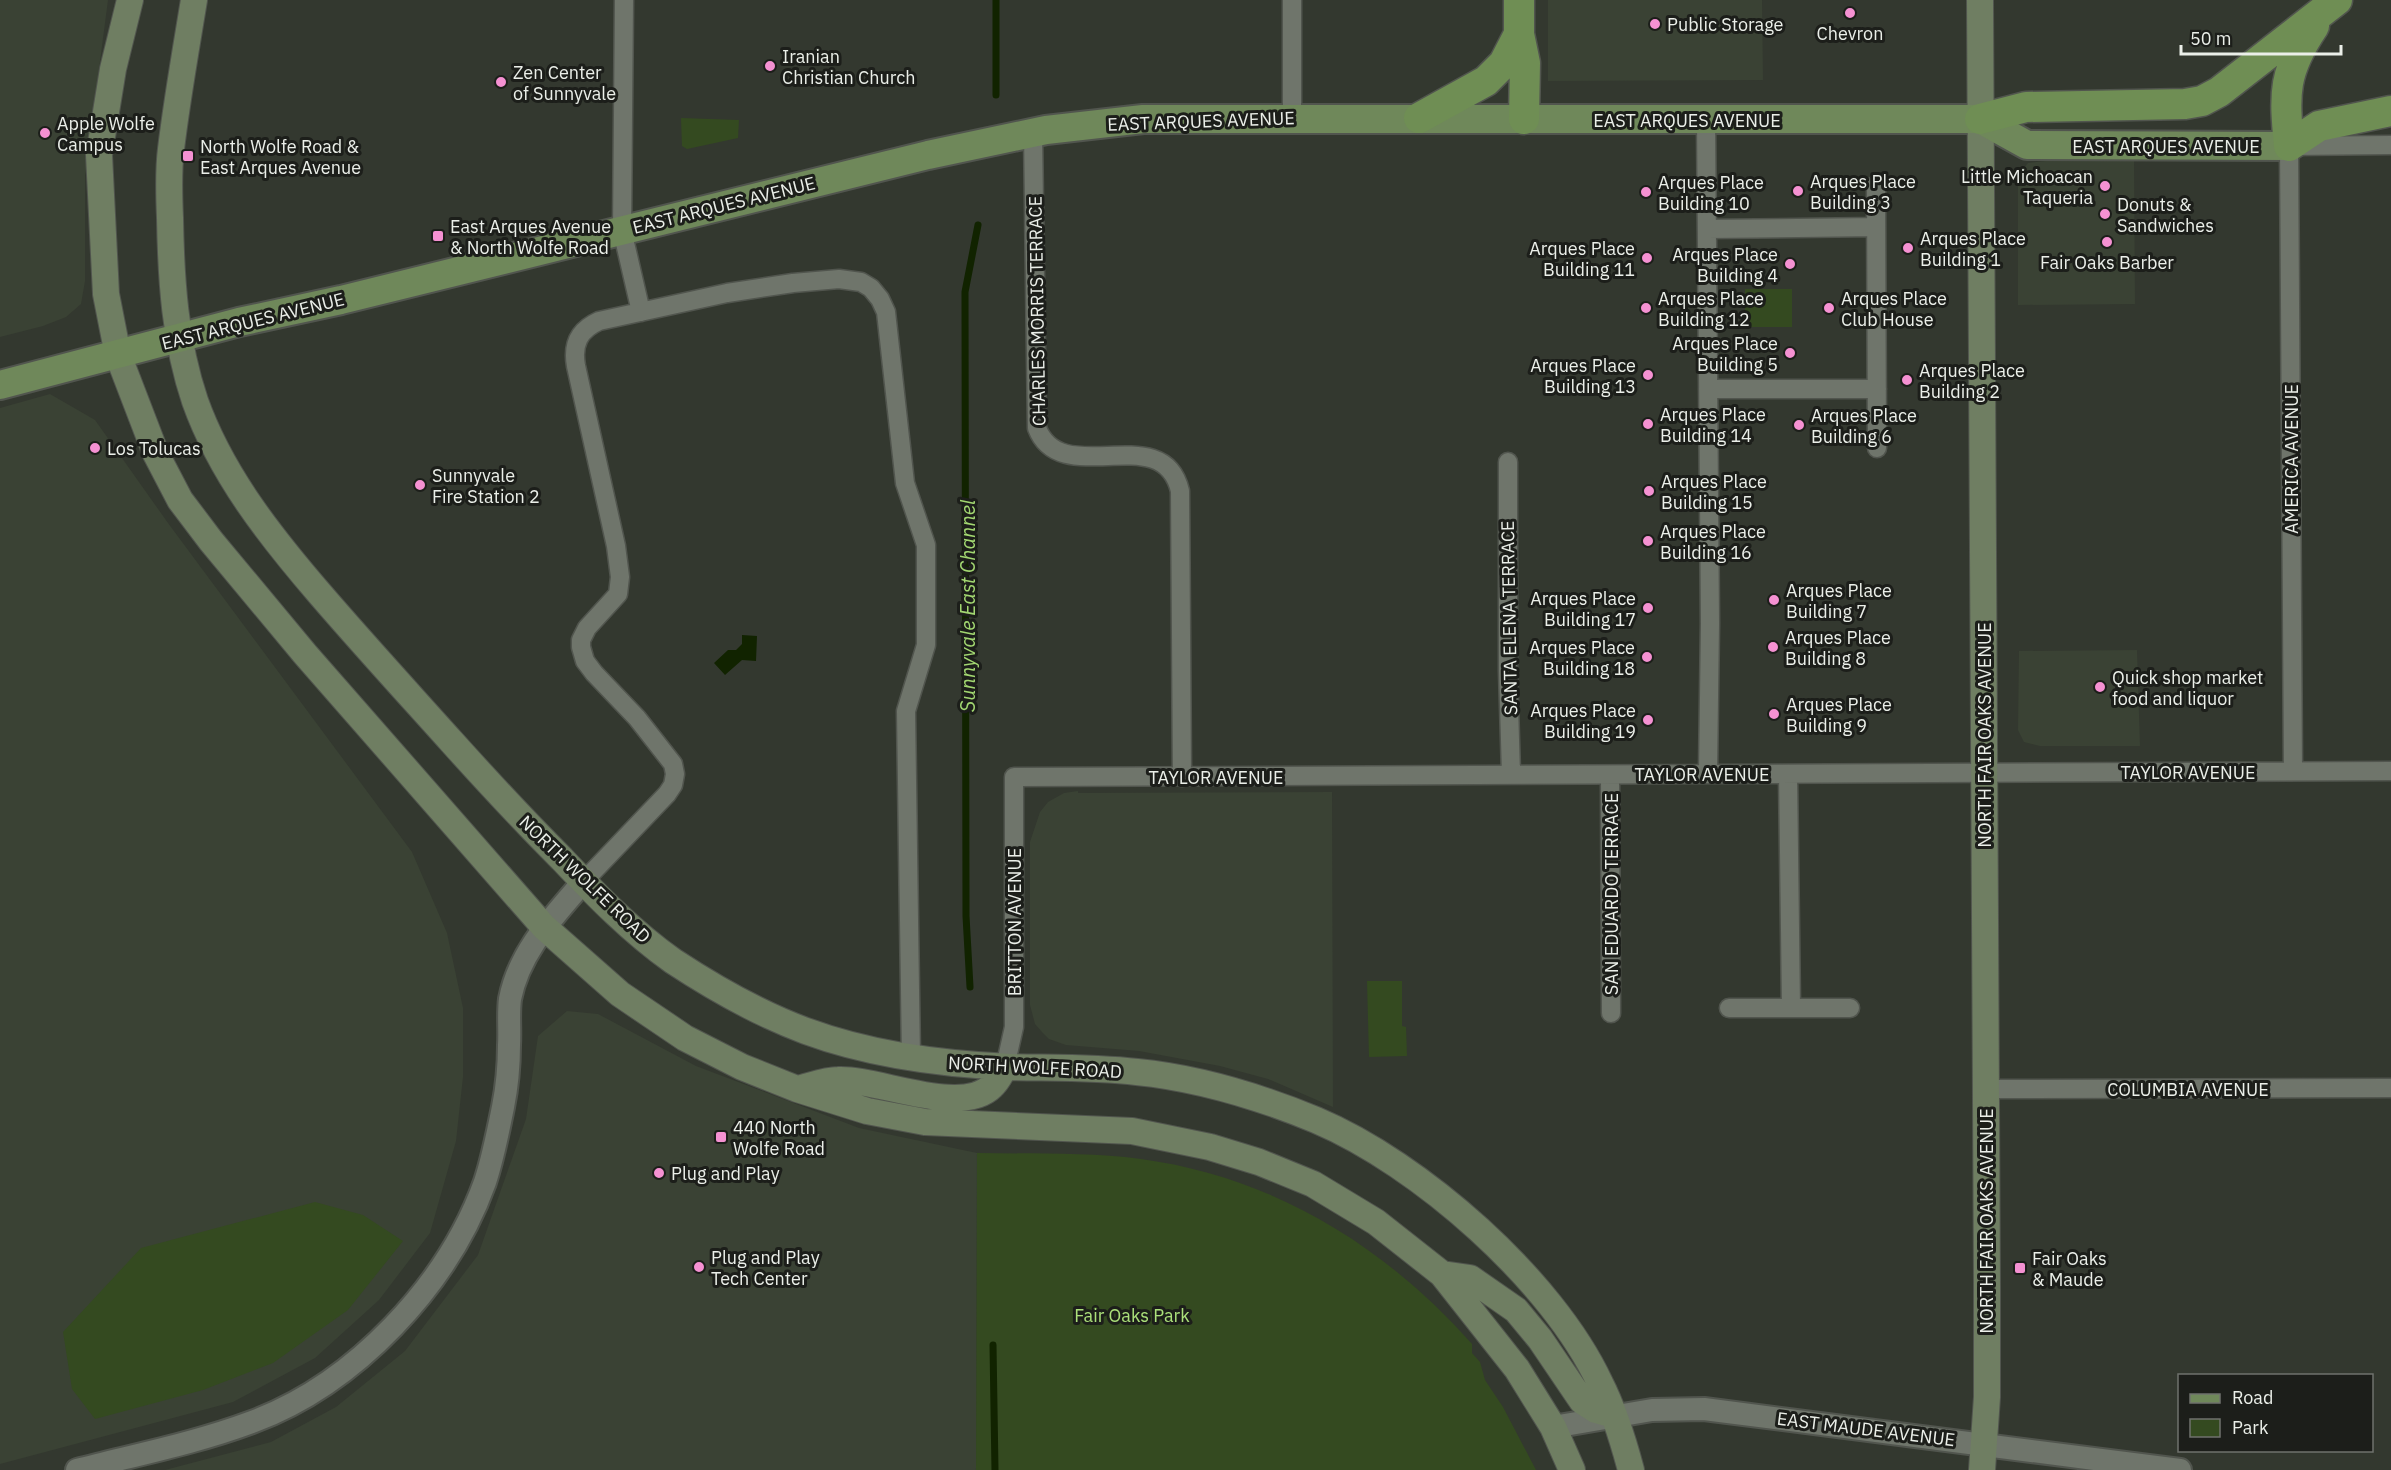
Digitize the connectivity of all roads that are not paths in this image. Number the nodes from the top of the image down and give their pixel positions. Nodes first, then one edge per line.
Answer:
1 (130, 0) edge
2 (194, 0) edge
3 (624, 0) edge
4 (1292, 0) edge
5 (1519, 0) edge
6 (1980, 0) edge
7 (2331, 4) edge
8 (1519, 34) junction
9 (2391, 111) edge
10 (1292, 118) junction
11 (1419, 118) junction
12 (1524, 119) junction
13 (1980, 119) junction
14 (1706, 120) junction
15 (1033, 132) junction
16 (2391, 145) edge
17 (2289, 146) junction
18 (1876, 185) dead end
19 (1876, 227) junction
20 (1707, 229) junction
21 (622, 230) junction
22 (641, 312) junction
23 (179, 339) junction
24 (118, 355) junction
25 (0, 386) edge
26 (1708, 389) junction
27 (1877, 389) junction
28 (1877, 448) dead end
29 (1508, 462) dead end
30 (2293, 771) junction
31 (2391, 771) edge
32 (1708, 773) junction
33 (1984, 773) junction
34 (1511, 774) junction
35 (1788, 774) junction
36 (1610, 775) junction
37 (1014, 777) joint
38 (1182, 777) junction
39 (584, 882) junction
40 (544, 927) junction
41 (1729, 1008) dead end
42 (1791, 1008) junction
43 (1850, 1008) dead end
44 (1611, 1013) dead end
45 (911, 1059) junction
46 (1005, 1067) junction
47 (2391, 1088) edge
48 (797, 1089) junction
49 (1985, 1089) junction
50 (1442, 1274) junction
51 (1614, 1415) junction
52 (1553, 1426) junction
53 (1984, 1444) junction
54 (77, 1470) edge
55 (1572, 1470) edge
56 (1631, 1470) edge
57 (1982, 1470) edge
58 (2180, 1470) edge

1 - 24 main road
2 - 23 main road, NORTH WOLFE ROAD
3 - 21 street
4 - 10 street
5 - 8 highway
6 - 13 main road, NORTH FAIR OAKS AVENUE
7 - 13 highway
7 - 17 highway
8 - 11 highway
8 - 12 highway
9 - 17 highway
10 - 11 main road, EAST ARQUES AVENUE
10 - 15 main road, EAST ARQUES AVENUE
11 - 12 main road, EAST ARQUES AVENUE
12 - 14 main road, EAST ARQUES AVENUE
13 - 14 main road, EAST ARQUES AVENUE
13 - 17 main road, EAST ARQUES AVENUE
13 - 33 main road, NORTH FAIR OAKS AVENUE
14 - 20 street
15 - 21 main road, EAST ARQUES AVENUE
15 - 38 street, CHARLES MORRIS TERRACE
16 - 17 street, EAST ARQUES AVENUE
17 - 30 street, AMERICA AVENUE
18 - 19 street
19 - 20 street
19 - 27 street
20 - 26 street
21 - 22 street
21 - 23 main road, EAST ARQUES AVENUE
22 - 39 street
22 - 45 street
23 - 24 main road, EAST ARQUES AVENUE
23 - 39 main road, NORTH WOLFE ROAD
24 - 25 main road, EAST ARQUES AVENUE
24 - 40 main road
26 - 27 street
26 - 32 street
27 - 28 street
29 - 34 street, SANTA ELENA TERRACE
30 - 31 street, TAYLOR AVENUE
30 - 33 street, TAYLOR AVENUE
32 - 35 street, TAYLOR AVENUE
32 - 36 street, TAYLOR AVENUE
33 - 35 street, TAYLOR AVENUE
33 - 49 main road, NORTH FAIR OAKS AVENUE
34 - 36 street, TAYLOR AVENUE
34 - 38 street, TAYLOR AVENUE
35 - 42 street
36 - 44 street, SAN EDUARDO TERRACE
37 - 38 street, TAYLOR AVENUE
37 - 46 street, BRITTON AVENUE
39 - 40 street
39 - 45 main road, NORTH WOLFE ROAD
40 - 48 main road
40 - 54 street
41 - 42 street
42 - 43 street
45 - 46 main road, NORTH WOLFE ROAD
46 - 48 main road
46 - 51 main road, NORTH WOLFE ROAD
47 - 49 street, COLUMBIA AVENUE
48 - 50 main road
49 - 53 main road, NORTH FAIR OAKS AVENUE
50 - 51 main road
50 - 52 main road
51 - 52 street, EAST MAUDE AVENUE
51 - 53 street, EAST MAUDE AVENUE
51 - 56 main road, NORTH WOLFE ROAD
52 - 55 main road
53 - 57 main road, NORTH FAIR OAKS AVENUE
53 - 58 street, EAST MAUDE AVENUE

